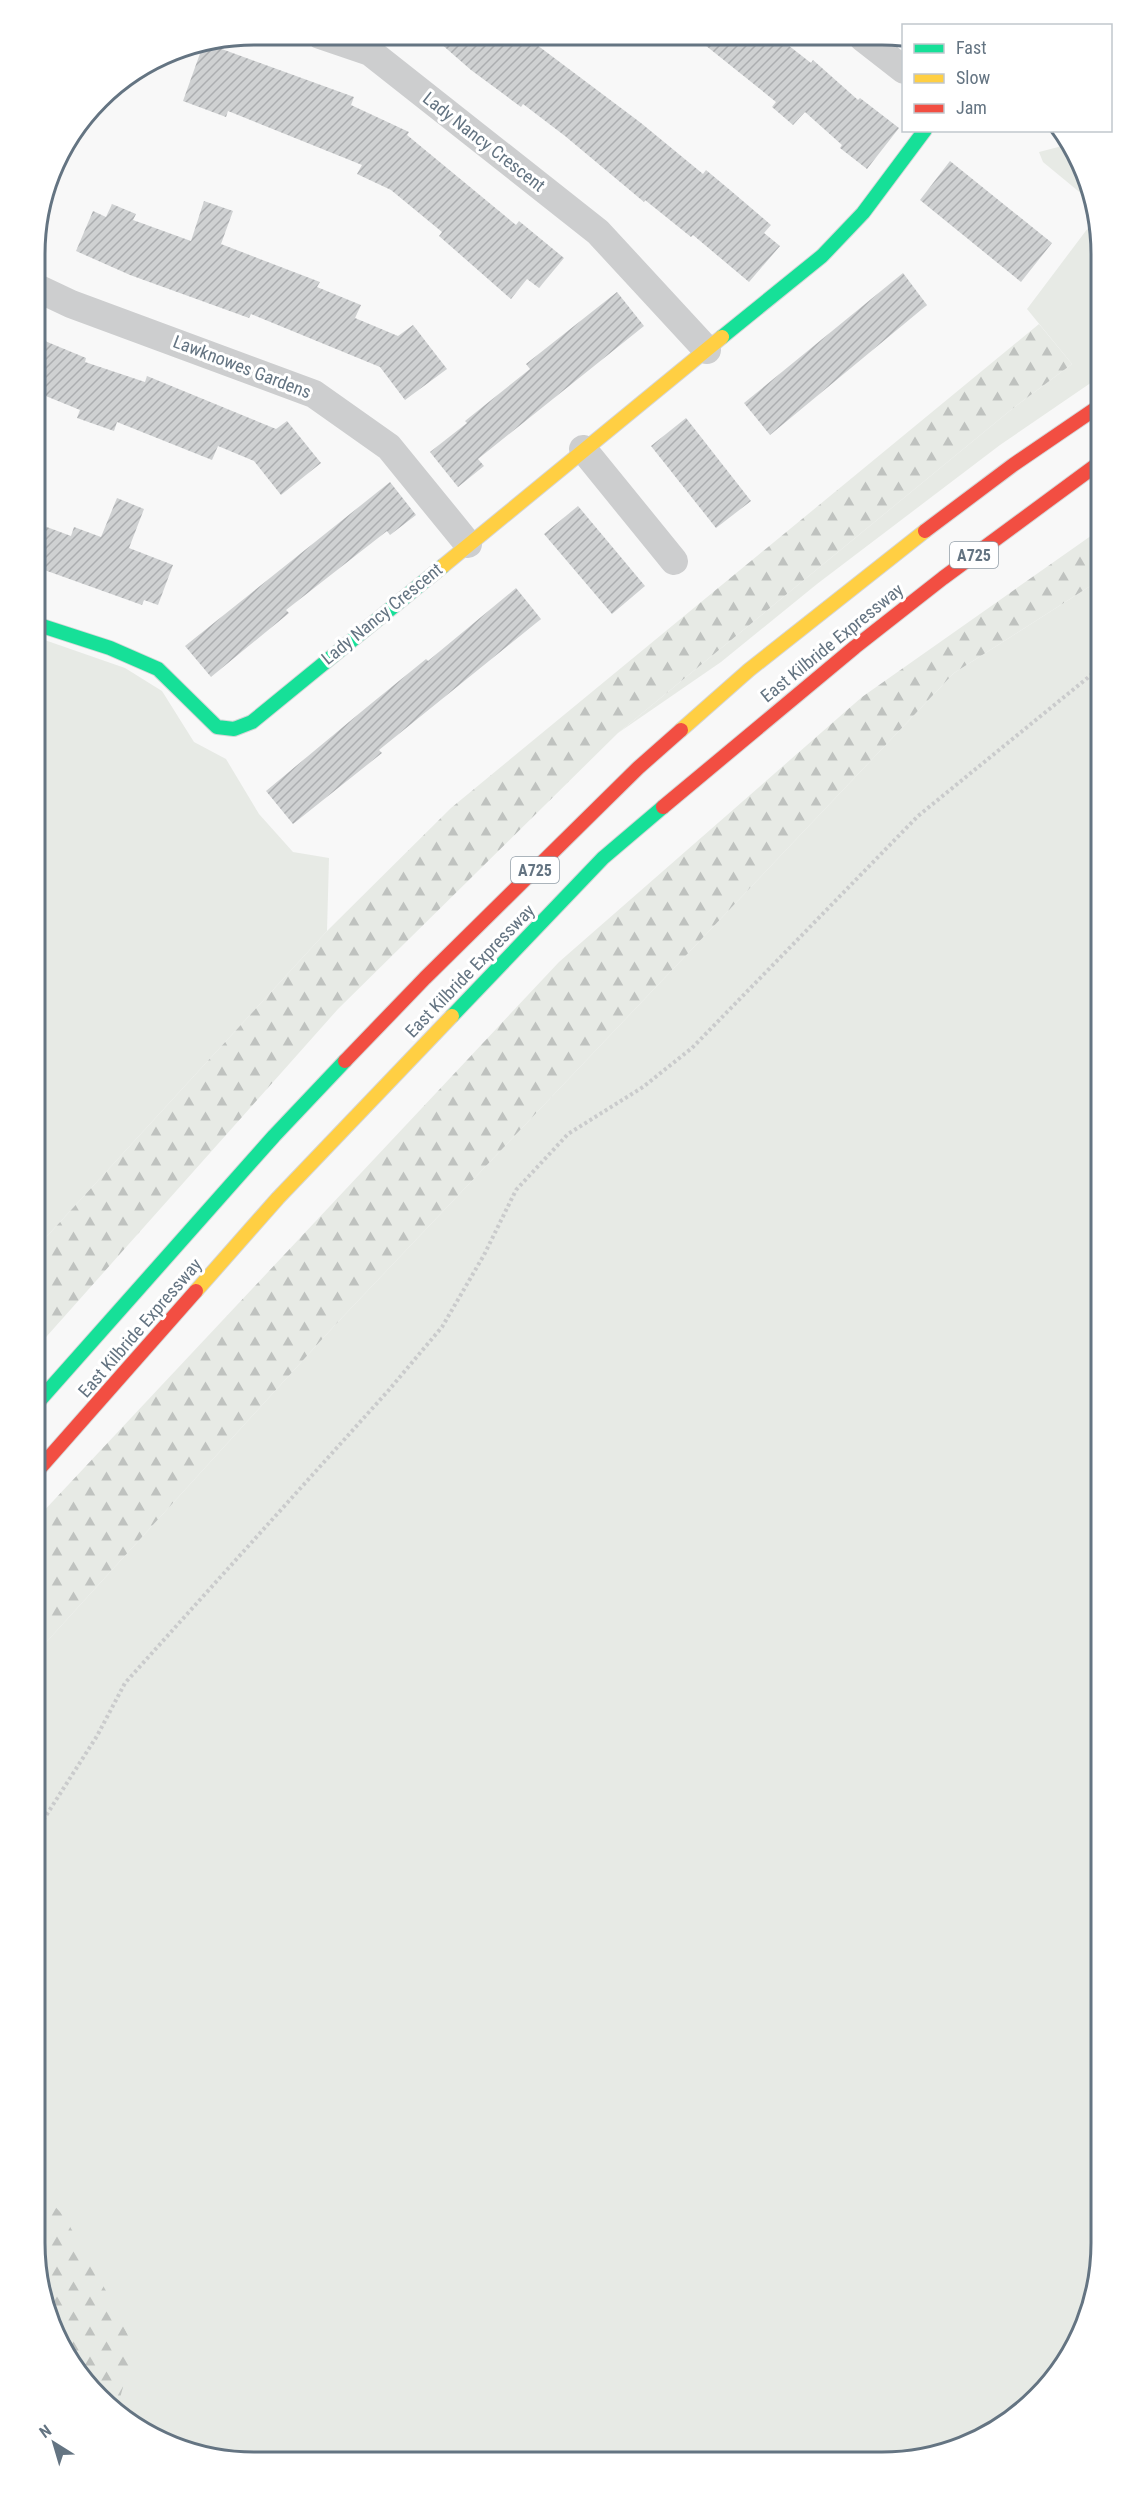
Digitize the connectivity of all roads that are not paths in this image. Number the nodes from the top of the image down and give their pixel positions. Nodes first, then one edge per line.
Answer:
1 (349, 45) edge
2 (872, 45) edge
3 (902, 69) edge
4 (924, 132) edge
5 (45, 292) edge
6 (707, 350) junction
7 (1091, 412) edge
8 (583, 449) junction
9 (1091, 469) edge
10 (468, 544) junction
11 (674, 561) dead end
12 (45, 627) edge
13 (45, 1394) edge
14 (45, 1462) edge

1 - 6 street, Lady Nancy Crescent
2 - 3 street
4 - 6 main road, Lady Nancy Crescent
5 - 10 street, Lawknowes Gardens
6 - 8 main road, Lady Nancy Crescent
7 - 13 main road, East Kilbride Expressway / A725
8 - 10 main road, Lady Nancy Crescent
8 - 11 street
9 - 14 main road, East Kilbride Expressway / A725
10 - 12 main road, Lady Nancy Crescent

